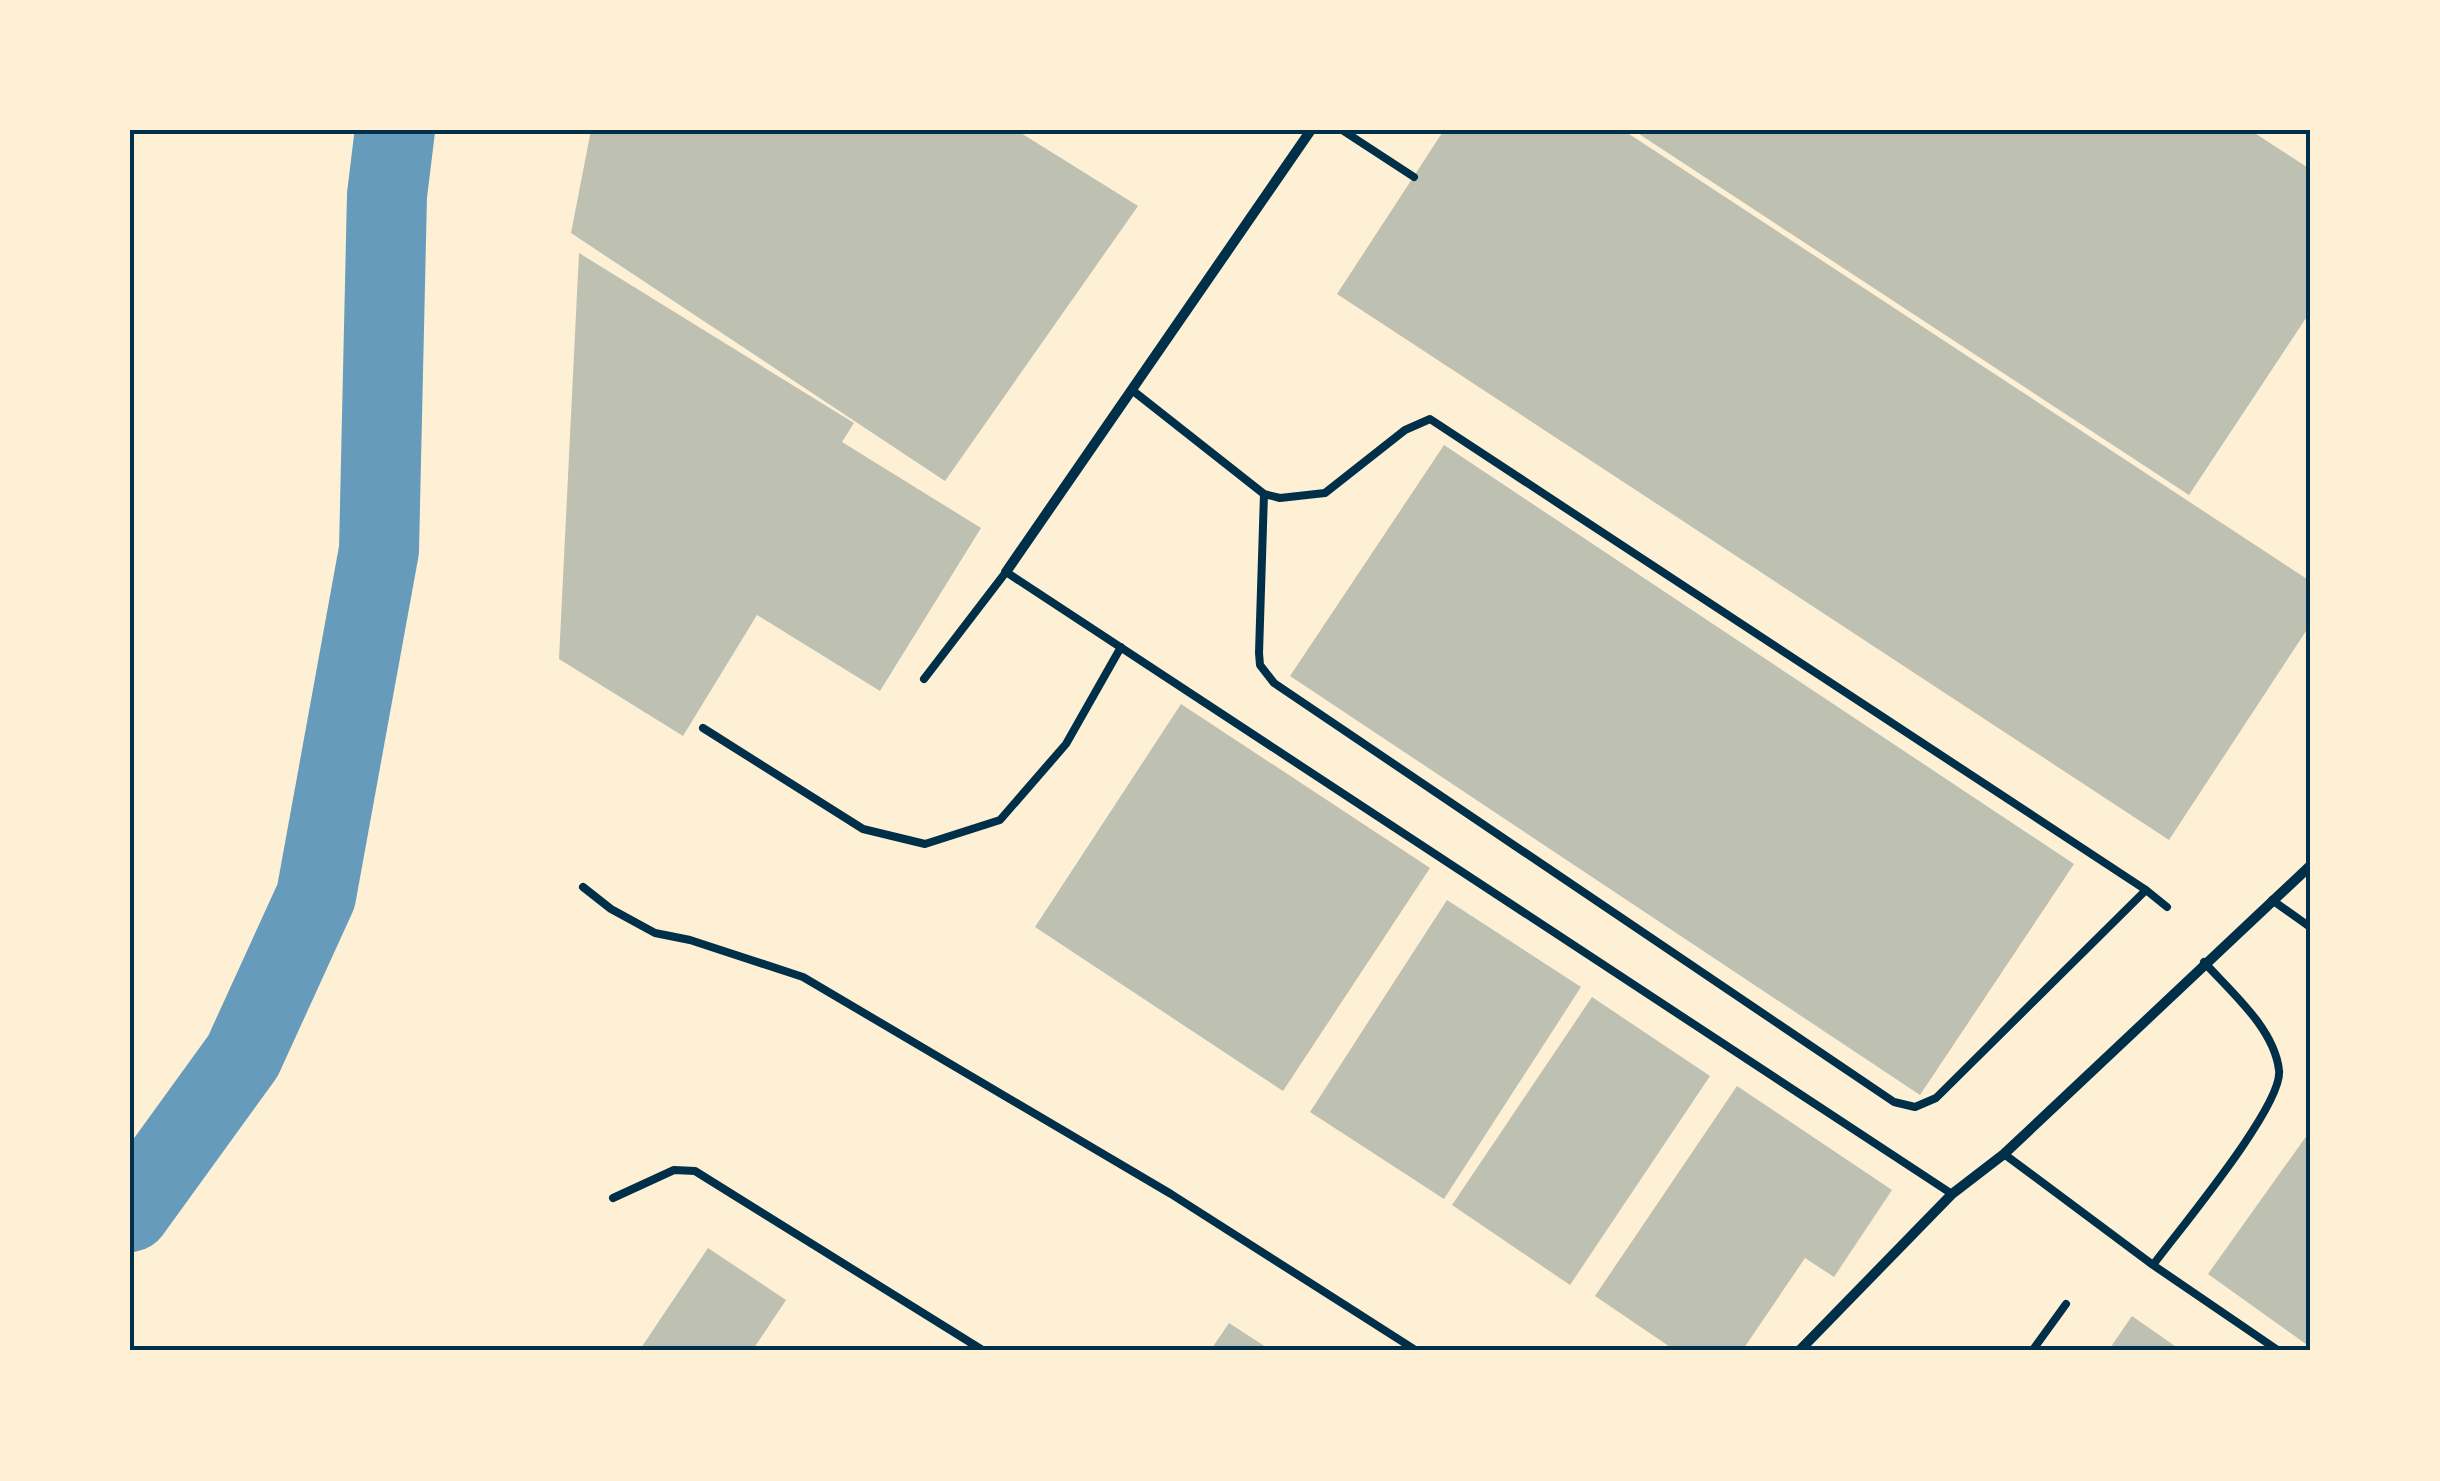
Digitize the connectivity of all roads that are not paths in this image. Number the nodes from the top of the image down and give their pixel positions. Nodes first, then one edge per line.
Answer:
1 (1311, 130) edge
2 (1342, 130) edge
3 (1414, 177) dead end
4 (1132, 390) junction
5 (1264, 494) junction
6 (1006, 572) junction
7 (1121, 647) junction
8 (924, 679) dead end
9 (703, 728) dead end
10 (2310, 866) edge
11 (583, 887) dead end
12 (2146, 890) junction
13 (2272, 900) junction
14 (2166, 907) dead end
15 (2310, 927) edge
16 (2204, 962) junction
17 (2004, 1154) junction
18 (1952, 1194) junction
19 (613, 1198) dead end
20 (2153, 1264) junction
21 (2066, 1304) dead end
22 (984, 1351) edge
23 (1417, 1351) edge
24 (1800, 1351) edge
25 (2032, 1351) edge
26 (2279, 1351) edge

1 - 4 street
2 - 3 lane
4 - 5 lane
4 - 6 street
5 - 12 lane
5 - 12 lane
6 - 7 lane
6 - 8 lane
7 - 9 lane
7 - 18 lane
10 - 13 street
11 - 23 lane
12 - 14 lane
13 - 15 lane
13 - 16 street
16 - 17 street
16 - 20 lane
17 - 18 street
17 - 20 lane
18 - 24 street
19 - 22 lane
20 - 26 lane
21 - 25 lane

